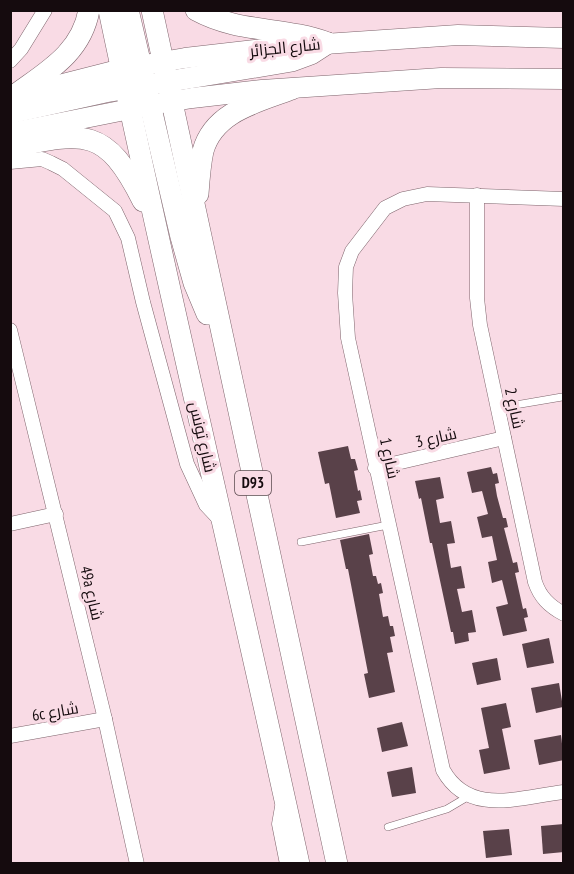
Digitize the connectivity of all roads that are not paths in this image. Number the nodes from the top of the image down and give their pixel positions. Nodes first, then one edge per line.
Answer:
1 (45, 10) edge
2 (89, 10) edge
3 (109, 10) edge
4 (128, 10) edge
5 (152, 10) edge
6 (196, 10) edge
7 (564, 38) edge
8 (328, 43) junction
9 (10, 61) edge
10 (564, 79) edge
11 (167, 82) junction
12 (136, 87) junction
13 (292, 89) junction
14 (11, 98) edge
15 (10, 113) edge
16 (10, 133) edge
17 (10, 148) edge
18 (10, 162) edge
19 (477, 195) junction
20 (564, 199) edge
21 (196, 215) junction
22 (158, 229) junction
23 (10, 330) edge
24 (226, 356) junction
25 (562, 397) edge
26 (498, 408) junction
27 (504, 438) junction
28 (375, 468) junction
29 (56, 514) junction
30 (10, 524) edge
31 (223, 524) junction
32 (388, 525) junction
33 (301, 542) dead end
34 (564, 614) edge
35 (105, 719) junction
36 (10, 736) edge
37 (564, 792) edge
38 (469, 796) junction
39 (285, 800) junction
40 (388, 827) dead end
41 (137, 864) edge
42 (287, 864) edge
43 (299, 864) edge
44 (337, 864) edge

1 - 9 street
2 - 14 main road
3 - 12 main road, شارع تونس / D93
4 - 12 main road
5 - 11 main road, D93
6 - 8 main road
7 - 8 main road, شارع الجزائر
8 - 11 main road
10 - 13 main road
11 - 12 main road
11 - 13 main road
11 - 21 main road, D93
12 - 14 main road
12 - 15 main road
12 - 16 main road
12 - 22 main road, شارع تونس / D93
12 - 24 main road
13 - 21 main road
17 - 22 main road
18 - 31 street
19 - 20 street, شارع 1
19 - 26 street, شارع 2
19 - 28 street, شارع 1
21 - 24 main road, D93
22 - 31 main road, شارع تونس / D93
23 - 29 street, 49a شارع
24 - 44 main road, D93
25 - 26 lane
26 - 27 street, شارع 2
27 - 28 street, شارع 3
27 - 34 street, شارع 2
28 - 32 street, شارع 1
29 - 30 street
29 - 35 street, 49a شارع
31 - 39 main road, شارع تونس / D93
32 - 33 lane
32 - 38 street, شارع 1
35 - 36 street, 6c شارع
35 - 41 street, 49a شارع
37 - 38 street
38 - 40 lane
39 - 42 street
39 - 43 main road, شارع تونس / D93

